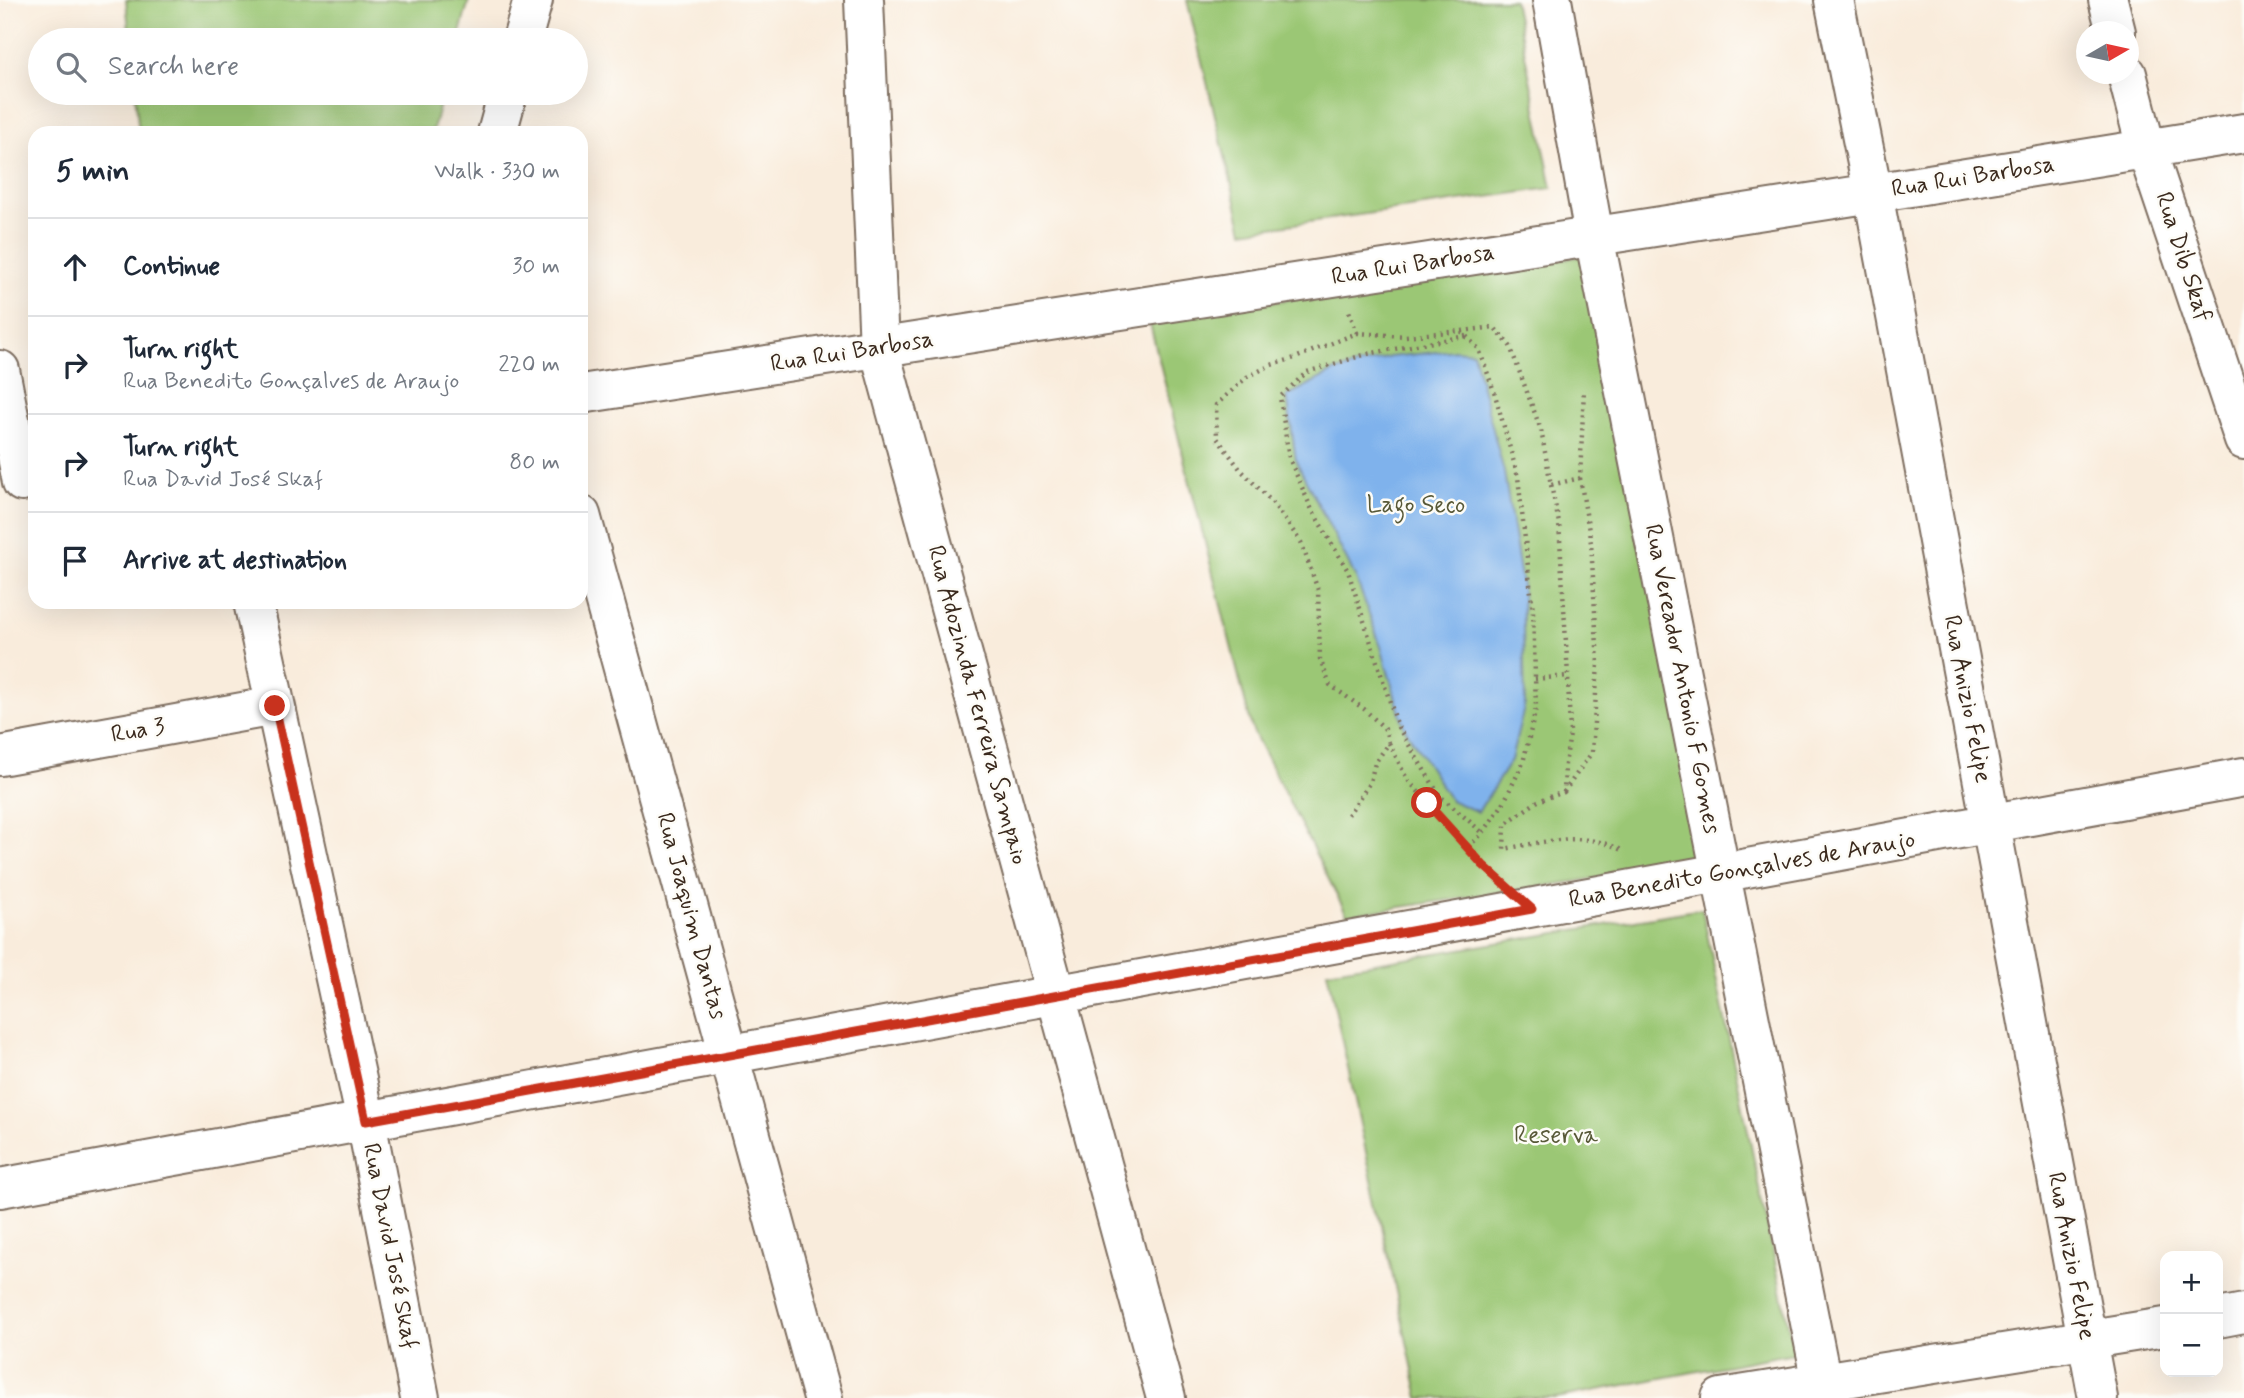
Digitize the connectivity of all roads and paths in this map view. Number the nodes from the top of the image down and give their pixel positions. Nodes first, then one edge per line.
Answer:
1 (533, 0) edge
2 (864, 0) edge
3 (1552, 0) edge
4 (1834, 0) edge
5 (2108, 0) edge
6 (2113, 21) edge
7 (525, 28) edge
8 (2130, 84) edge
9 (505, 105) edge
10 (499, 126) edge
11 (2244, 133) edge
12 (2146, 148) junction
13 (1872, 193) junction
14 (1594, 236) junction
15 (1339, 276) junction
16 (1357, 333) junction
17 (1464, 333) junction
18 (879, 348) junction
19 (0, 370) edge
20 (1584, 388) dead end
21 (588, 393) edge
22 (2244, 440) edge
23 (1580, 478) junction
24 (19, 483) edge
25 (1551, 485) junction
26 (588, 541) edge
27 (254, 609) edge
28 (1568, 677) junction
29 (1535, 680) junction
30 (275, 706) junction
31 (1389, 743) junction
32 (0, 756) edge
33 (2244, 777) edge
34 (1564, 792) junction
35 (1440, 796) junction
36 (1427, 803) junction
37 (1348, 815) dead end
38 (1990, 825) junction
39 (1483, 833) junction
40 (1468, 848) junction
41 (1629, 855) dead end
42 (1720, 874) junction
43 (1532, 909) junction
44 (1056, 995) junction
45 (729, 1055) junction
46 (366, 1121) junction
47 (0, 1188) edge
48 (2244, 1313) edge
49 (2223, 1317) edge
50 (2160, 1328) edge
51 (2087, 1341) junction
52 (1823, 1390) edge
53 (420, 1398) edge
54 (823, 1398) edge
55 (1166, 1398) edge
56 (1721, 1398) edge
57 (2098, 1398) edge

1 - 7 street
2 - 18 street, Rua Adozinda Ferreira Sampaio
3 - 14 street, Rua Vereador Antonio F Gomes
4 - 13 street, Rua Anizio Felipe
5 - 6 street
8 - 12 street, Rua Dib Skaf
9 - 10 street
11 - 12 street, Rua Rui Barbosa
12 - 13 street, Rua Rui Barbosa
12 - 22 street, Rua Dib Skaf
13 - 14 street, Rua Rui Barbosa
13 - 38 street, Rua Anizio Felipe
14 - 15 street, Rua Rui Barbosa
14 - 42 street, Rua Vereador Antonio F Gomes
15 - 16 path
15 - 18 street, Rua Rui Barbosa
16 - 17 path
16 - 31 path
17 - 25 path
17 - 29 path
17 - 35 path
18 - 21 street, Rua Rui Barbosa
18 - 44 street, Rua Adozinda Ferreira Sampaio
19 - 24 street
20 - 23 path
23 - 25 path
23 - 34 path
25 - 28 path
26 - 45 street, Rua Joaquim Dantas
27 - 30 street, Rua David José Skaf
28 - 29 path
28 - 34 path
29 - 39 path
30 - 32 street, Rua 3
30 - 46 street, Rua David José Skaf
31 - 36 path
31 - 37 path
33 - 38 street, Rua Benedito Gonçalves de Araujo
34 - 41 path
35 - 36 path
35 - 39 path
36 - 40 path
38 - 42 street, Rua Benedito Gonçalves de Araujo
38 - 51 street, Rua Anizio Felipe
39 - 40 path
40 - 43 path
42 - 43 street, Rua Benedito Gonçalves de Araujo
42 - 52 street, Rua Vereador Antonio F Gomes
43 - 44 street, Rua Benedito Gonçalves de Araujo
44 - 45 street, Rua Benedito Gonçalves de Araujo
44 - 55 street, Rua Adozinda Ferreira Sampaio
45 - 46 street, Rua Benedito Gonçalves de Araujo
45 - 54 street, Rua Joaquim Dantas
46 - 47 street, Rua Benedito Gonçalves de Araujo
46 - 53 street, Rua David José Skaf
48 - 49 street
50 - 51 street
51 - 52 street
51 - 57 street, Rua Anizio Felipe
52 - 56 street

